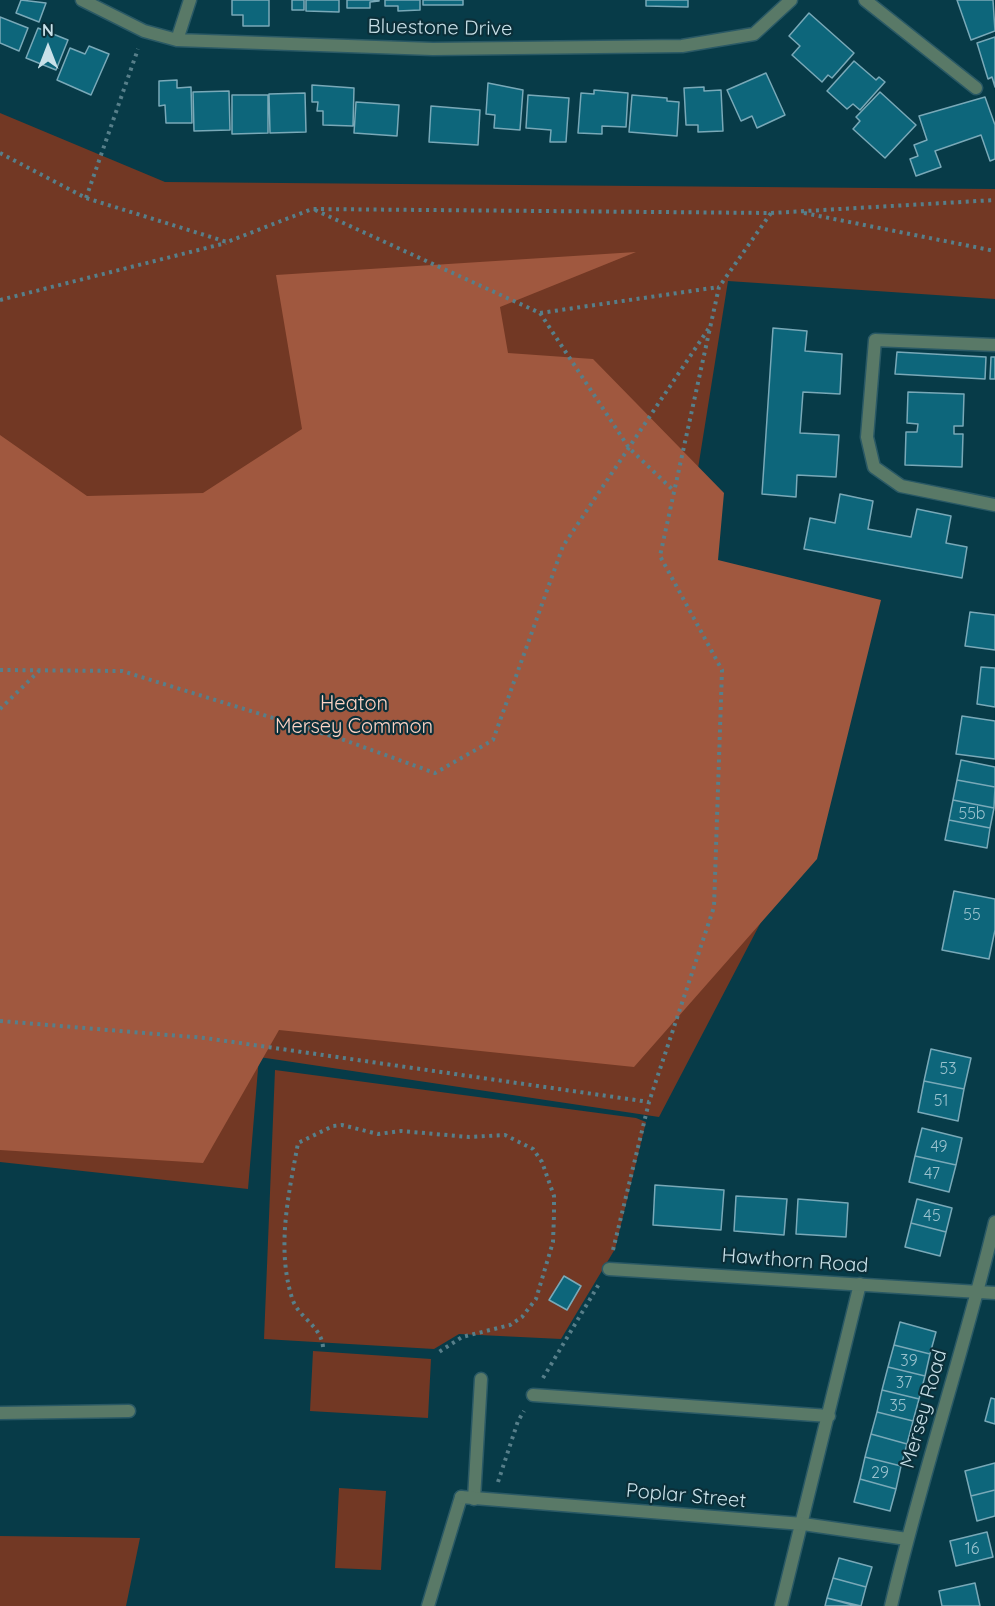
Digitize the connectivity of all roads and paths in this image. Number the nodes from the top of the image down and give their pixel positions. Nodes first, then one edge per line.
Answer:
1 (82, 0) edge
2 (190, 0) edge
3 (792, 0) edge
4 (865, 0) edge
5 (144, 31) junction
6 (177, 40) junction
7 (975, 88) dead end
8 (0, 153) edge
9 (86, 198) junction
10 (995, 200) edge
11 (312, 209) junction
12 (797, 211) junction
13 (771, 213) junction
14 (227, 242) junction
15 (995, 251) edge
16 (719, 287) junction
17 (0, 300) edge
18 (540, 313) junction
19 (710, 327) junction
20 (995, 345) edge
21 (629, 448) junction
22 (674, 491) junction
23 (995, 505) edge
24 (0, 670) edge
25 (40, 670) junction
26 (0, 710) edge
27 (0, 1021) edge
28 (649, 1102) junction
29 (995, 1222) edge
30 (609, 1269) junction
31 (860, 1284) junction
32 (978, 1292) junction
33 (995, 1293) edge
34 (323, 1347) dead end
35 (439, 1352) dead end
36 (481, 1379) dead end
37 (533, 1395) junction
38 (129, 1411) dead end
39 (0, 1413) edge
40 (829, 1416) junction
41 (467, 1498) junction
42 (492, 1500) junction
43 (803, 1524) junction
44 (907, 1539) junction
45 (428, 1606) edge
46 (781, 1606) edge
47 (891, 1606) edge

1 - 5 street, Bluestone Drive
2 - 6 street
3 - 6 street, Bluestone Drive
4 - 7 street
5 - 6 street, Bluestone Drive
5 - 9 path
8 - 9 path
9 - 14 path
10 - 12 path
11 - 13 path
11 - 14 path
11 - 18 path
12 - 13 path
12 - 15 path
13 - 16 path
14 - 17 path
16 - 18 path
16 - 19 path
18 - 21 path
19 - 21 path
19 - 22 path
20 - 23 street
21 - 22 path
21 - 25 path
22 - 28 path
24 - 25 path
25 - 26 path
27 - 28 path
28 - 30 path
29 - 32 street, Mersey Road
30 - 31 street, Hawthorn Road
30 - 37 path
31 - 32 street, Hawthorn Road
31 - 40 street
32 - 33 street, Hawthorn Road
32 - 44 street, Mersey Road
34 - 35 path
36 - 41 street
37 - 40 street
37 - 42 path
38 - 39 street
40 - 43 street
41 - 42 street, Poplar Street
41 - 45 street
42 - 43 street, Poplar Street
43 - 44 street, Poplar Street
43 - 46 street
44 - 47 street, Mersey Road

